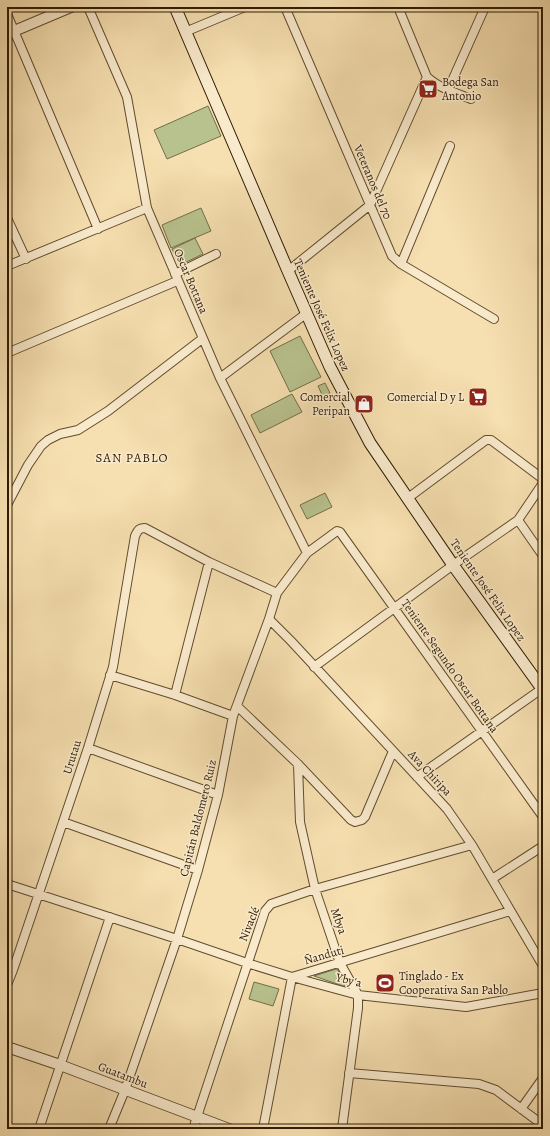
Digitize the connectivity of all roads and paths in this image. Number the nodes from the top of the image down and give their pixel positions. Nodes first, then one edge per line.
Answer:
1 (71, 7) edge
2 (88, 7) edge
3 (175, 7) edge
4 (245, 7) edge
5 (285, 7) edge
6 (398, 7) edge
7 (485, 7) edge
8 (7, 14) edge
9 (11, 32) edge
10 (185, 32) junction
11 (427, 77) junction
12 (448, 90) junction
13 (471, 99) dead end
14 (450, 146) dead end
15 (370, 205) junction
16 (147, 208) junction
17 (7, 218) edge
18 (98, 228) junction
19 (216, 254) dead end
20 (26, 259) junction
21 (401, 264) junction
22 (7, 266) edge
23 (288, 271) junction
24 (176, 277) junction
25 (307, 313) junction
26 (494, 319) dead end
27 (202, 339) junction
28 (7, 353) edge
29 (220, 378) junction
30 (543, 479) edge
31 (543, 483) edge
32 (408, 498) junction
33 (7, 504) edge
34 (518, 520) junction
35 (337, 531) joint
36 (307, 553) junction
37 (543, 556) edge
38 (209, 562) junction
39 (454, 564) junction
40 (277, 593) junction
41 (395, 608) junction
42 (269, 619) junction
43 (314, 667) junction
44 (110, 675) junction
45 (543, 689) edge
46 (175, 695) junction
47 (236, 706) junction
48 (233, 716) junction
49 (481, 731) junction
50 (88, 748) junction
51 (393, 751) junction
52 (298, 764) junction
53 (417, 777) junction
54 (218, 795) junction
55 (543, 817) edge
56 (63, 822) junction
57 (472, 845) junction
58 (543, 846) edge
59 (198, 870) junction
60 (492, 879) junction
61 (7, 884) edge
62 (315, 889) junction
63 (38, 894) junction
64 (510, 912) junction
65 (110, 917) junction
66 (177, 939) junction
67 (248, 963) junction
68 (340, 963) junction
69 (543, 966) edge
70 (10, 968) edge
71 (292, 977) junction
72 (7, 985) edge
73 (543, 993) edge
74 (358, 995) junction
75 (7, 1047) edge
76 (60, 1065) junction
77 (348, 1073) junction
78 (543, 1078) edge
79 (125, 1090) junction
80 (521, 1109) junction
81 (197, 1117) junction
82 (543, 1125) edge
83 (39, 1129) edge
84 (109, 1129) edge
85 (193, 1129) edge
86 (229, 1129) edge
87 (263, 1129) edge
88 (342, 1129) edge

1 - 9 street
2 - 16 street, Oscar Bottana
3 - 10 main road, Teniente José Felix Lopez
4 - 10 street
5 - 15 street, Veteranos del 70
6 - 11 street
7 - 12 street
8 - 9 street
9 - 18 street
10 - 23 main road, Teniente José Felix Lopez
11 - 12 street
11 - 15 street
12 - 13 street
14 - 21 street
15 - 21 street, Veteranos del 70
15 - 23 street
16 - 18 street
16 - 24 street, Oscar Bottana
17 - 20 street
18 - 20 street
19 - 24 street
20 - 22 street
21 - 26 street, Veteranos del 70
23 - 25 main road, Teniente José Felix Lopez
24 - 27 street, Oscar Bottana
24 - 28 street
25 - 29 street
25 - 32 main road, Teniente José Felix Lopez
27 - 29 street, Oscar Bottana
27 - 33 street
29 - 36 street, Oscar Bottana
30 - 32 street
31 - 34 street
32 - 39 main road, Teniente José Felix Lopez
34 - 37 street
34 - 39 street
35 - 36 street, Capitán Baldomero Ruiz
35 - 41 street, Teniente Segundo Oscar Bottana
36 - 40 street, Capitán Baldomero Ruiz
38 - 40 street
38 - 44 street, Urutau
38 - 46 street
39 - 41 street
39 - 45 main road, Teniente José Felix Lopez
40 - 42 street, Capitán Baldomero Ruiz
41 - 43 street
41 - 49 street, Teniente Segundo Oscar Bottana
42 - 43 street, Ava Chiripa
42 - 47 street, Capitán Baldomero Ruiz
43 - 51 street, Ava Chiripa
44 - 46 street
44 - 50 street, Urutau
45 - 49 street
46 - 48 street
47 - 48 street, Capitán Baldomero Ruiz
47 - 52 street
48 - 54 street, Capitán Baldomero Ruiz
49 - 53 street
49 - 55 street, Teniente Segundo Oscar Bottana
50 - 54 street
50 - 56 street, Urutau
51 - 52 street
51 - 53 street, Ava Chiripa
52 - 62 street, Mbya
53 - 57 street, Ava Chiripa
54 - 59 street, Capitán Baldomero Ruiz
56 - 59 street
56 - 63 street, Urutau
57 - 60 street, Ava Chiripa
57 - 62 street, Nivaclé
58 - 60 street
59 - 66 street, Capitán Baldomero Ruiz
60 - 64 street, Ava Chiripa
61 - 63 street, Yby'a
62 - 67 street, Nivaclé
62 - 68 street, Mbya
63 - 65 street, Yby'a
63 - 70 street, Urutau
64 - 68 street, Ñanduti
64 - 69 street, Ava Chiripa
65 - 66 street, Yby'a
65 - 76 street
66 - 67 street, Yby'a
66 - 79 street, Capitán Baldomero Ruiz
67 - 71 street, Yby'a
67 - 81 street, Nivaclé
68 - 71 street, Ñanduti
68 - 74 street, Mbya
70 - 72 street, Urutau
71 - 74 street, Yby'a
71 - 87 street, Ñanduti
73 - 74 street, Yby'a
74 - 77 street
75 - 76 street, Guatambu
76 - 79 street, Guatambu
76 - 83 street
77 - 80 street
77 - 88 street
78 - 80 street
79 - 81 street, Guatambu
79 - 84 street, Capitán Baldomero Ruiz
80 - 82 street
81 - 85 street, Nivaclé
81 - 86 street, Guatambu

